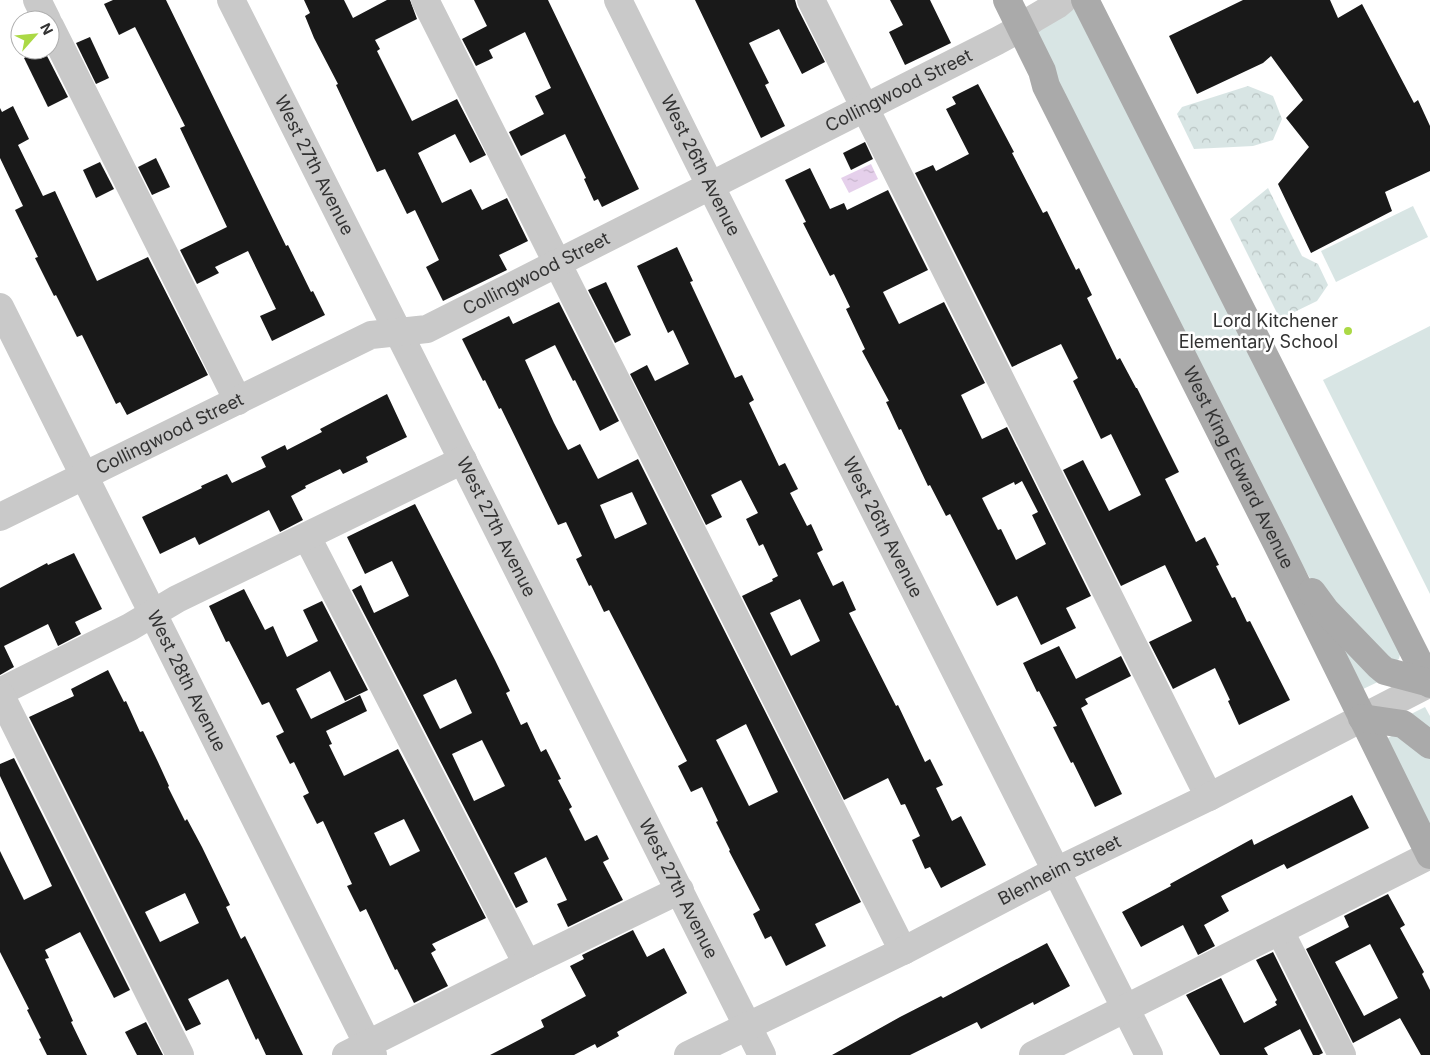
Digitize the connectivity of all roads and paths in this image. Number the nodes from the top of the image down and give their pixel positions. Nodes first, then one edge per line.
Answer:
1 (231, 0) edge
2 (425, 0) edge
3 (618, 0) edge
4 (811, 0) edge
5 (1007, 0) edge
6 (1063, 0) edge
7 (1084, 0) edge
8 (1021, 28) junction
9 (60, 46) edge
10 (865, 108) junction
11 (710, 186) junction
12 (558, 263) junction
13 (0, 307) edge
14 (398, 332) junction
15 (238, 401) junction
16 (463, 460) junction
17 (84, 474) junction
18 (0, 517) edge
19 (307, 536) junction
20 (1276, 542) junction
21 (154, 613) junction
22 (1430, 684) edge
23 (0, 693) edge
24 (1362, 718) junction
25 (1430, 745) edge
26 (1209, 797) junction
27 (1430, 855) edge
28 (1056, 871) junction
29 (680, 890) junction
30 (1280, 931) junction
31 (903, 951) junction
32 (526, 964) junction
33 (1126, 1008) junction
34 (747, 1025) junction
35 (362, 1051) edge
36 (180, 1055) edge
37 (688, 1055) edge
38 (762, 1055) edge
39 (1033, 1055) edge
40 (1149, 1055) edge
41 (1342, 1055) edge

1 - 14 street, West 27th Avenue
2 - 12 street
3 - 11 street, West 26th Avenue
4 - 10 street
5 - 8 main road, West King Edward Avenue
6 - 8 street, Collingwood Street
7 - 22 main road
8 - 10 street, Collingwood Street
8 - 20 main road, West King Edward Avenue
9 - 15 street
10 - 11 street, Collingwood Street
10 - 26 street
11 - 12 street, Collingwood Street
11 - 28 street, West 26th Avenue
12 - 14 street, Collingwood Street
12 - 31 street
13 - 17 street, West 28th Avenue
14 - 15 street, Collingwood Street
14 - 16 street, West 27th Avenue
15 - 17 street, Collingwood Street
16 - 19 street
16 - 29 street, West 27th Avenue
17 - 18 street, Collingwood Street
17 - 21 street, West 28th Avenue
19 - 21 street
19 - 32 street
20 - 22 main road
20 - 24 main road, West King Edward Avenue
21 - 23 street
21 - 35 street, West 28th Avenue
22 - 24 street, Blenheim Street
23 - 36 street
24 - 25 main road
24 - 26 street, Blenheim Street
24 - 27 main road, West King Edward Avenue
26 - 28 street, Blenheim Street
27 - 30 street
28 - 31 street, Blenheim Street
28 - 33 street, West 26th Avenue
29 - 32 street
29 - 34 street, West 27th Avenue
30 - 33 street
30 - 41 street
31 - 34 street, Blenheim Street
32 - 35 street
33 - 39 street
33 - 40 street, West 26th Avenue
34 - 37 street, Blenheim Street
34 - 38 street, West 27th Avenue

